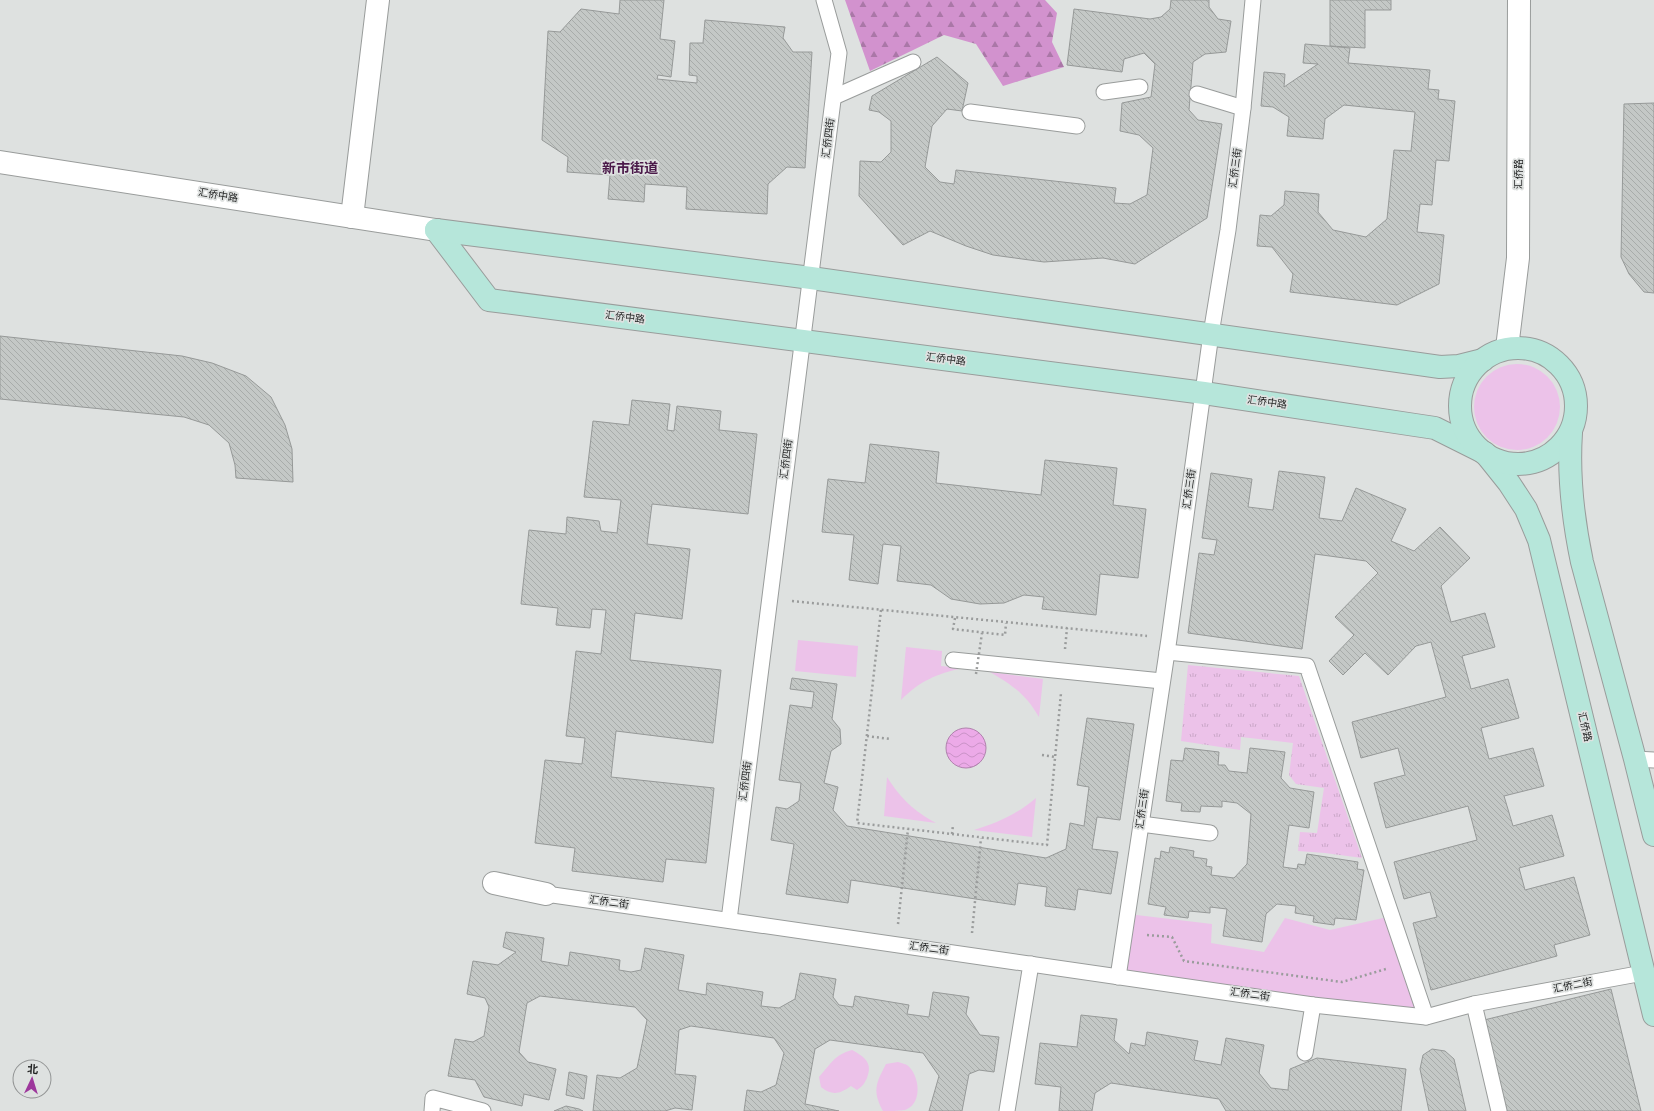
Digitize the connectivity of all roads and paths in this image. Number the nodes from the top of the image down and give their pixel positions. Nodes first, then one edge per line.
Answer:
1 (378, 0) edge
2 (824, 0) edge
3 (1253, 0) edge
4 (1519, 0) edge
5 (913, 62) dead end
6 (1140, 87) dead end
7 (1104, 92) dead end
8 (1197, 94) dead end
9 (834, 97) junction
10 (1243, 108) junction
11 (970, 112) dead end
12 (1076, 126) dead end
13 (0, 162) edge
14 (352, 217) junction
15 (436, 230) junction
16 (811, 278) junction
17 (1211, 334) junction
18 (802, 341) junction
19 (1507, 348) junction
20 (1483, 360) junction
21 (1204, 393) junction
22 (1571, 433) junction
23 (1485, 453) junction
24 (769, 599) junction
25 (881, 610) junction
26 (955, 618) junction
27 (1006, 623) junction
28 (1067, 628) junction
29 (982, 632) junction
30 (1168, 645) junction
31 (953, 660) dead end
32 (1063, 671) junction
33 (976, 674) dead end
34 (1162, 681) junction
35 (867, 736) junction
36 (890, 739) dead end
37 (1042, 755) dead end
38 (1055, 757) junction
39 (1645, 759) edge
40 (1648, 790) edge
41 (1141, 824) junction
42 (954, 825) dead end
43 (908, 829) junction
44 (1210, 833) dead end
45 (952, 834) junction
46 (1654, 835) edge
47 (982, 838) junction
48 (494, 883) dead end
49 (546, 894) joint
50 (729, 920) junction
51 (1125, 933) junction
52 (896, 944) junction
53 (970, 955) junction
54 (1407, 963) junction
55 (1031, 964) junction
56 (1643, 973) junction
57 (1118, 977) junction
58 (1474, 1004) junction
59 (1313, 1005) junction
60 (1654, 1015) edge
61 (1426, 1017) junction
62 (1305, 1053) dead end
63 (432, 1104) edge
64 (483, 1111) edge
65 (1007, 1111) edge
66 (1499, 1111) edge

1 - 14 street
2 - 9 lane, 汇侨四街
3 - 10 lane, 汇侨三街
4 - 19 street, 汇侨路
5 - 9 lane
6 - 7 lane
8 - 10 lane
9 - 16 lane, 汇侨四街
10 - 17 lane, 汇侨三街
11 - 12 lane
13 - 14 street, 汇侨中路
14 - 15 street, 汇侨中路
15 - 16 street, 汇侨中路
15 - 18 street, 汇侨中路
16 - 17 street, 汇侨中路
16 - 18 lane, 汇侨四街
17 - 20 street, 汇侨中路
17 - 21 lane, 汇侨三街
18 - 21 street, 汇侨中路
18 - 24 lane, 汇侨四街
19 - 20 street
19 - 22 street
20 - 23 street
21 - 23 street, 汇侨中路
21 - 30 lane, 汇侨三街
22 - 23 street
22 - 39 street
23 - 56 street, 汇侨路
24 - 25 path
24 - 50 lane, 汇侨四街
25 - 26 path
25 - 35 path
26 - 27 path
26 - 29 path
27 - 28 path
27 - 29 path
28 - 30 path
28 - 32 path
29 - 33 path, bridge
30 - 34 lane, 汇侨三街
30 - 54 lane
31 - 32 lane
32 - 34 lane
32 - 38 path
34 - 41 lane, 汇侨三街
35 - 36 path
35 - 43 path
37 - 38 path
38 - 47 path
39 - 40 street
40 - 46 street
41 - 44 lane
41 - 51 lane, 汇侨三街
42 - 45 path
43 - 45 path
43 - 52 path
45 - 47 path
47 - 53 path
48 - 49 street
49 - 50 lane, 汇侨二街
50 - 52 lane, 汇侨二街
51 - 54 path
51 - 57 lane, 汇侨三街
52 - 53 lane, 汇侨二街
53 - 55 lane, 汇侨二街
54 - 61 lane
55 - 57 lane, 汇侨二街
55 - 65 lane
56 - 58 lane, 汇侨二街
56 - 60 street, 汇侨路
57 - 59 lane, 汇侨二街
58 - 61 lane, 汇侨二街
58 - 66 lane
59 - 61 lane, 汇侨二街
59 - 62 lane
63 - 64 lane

